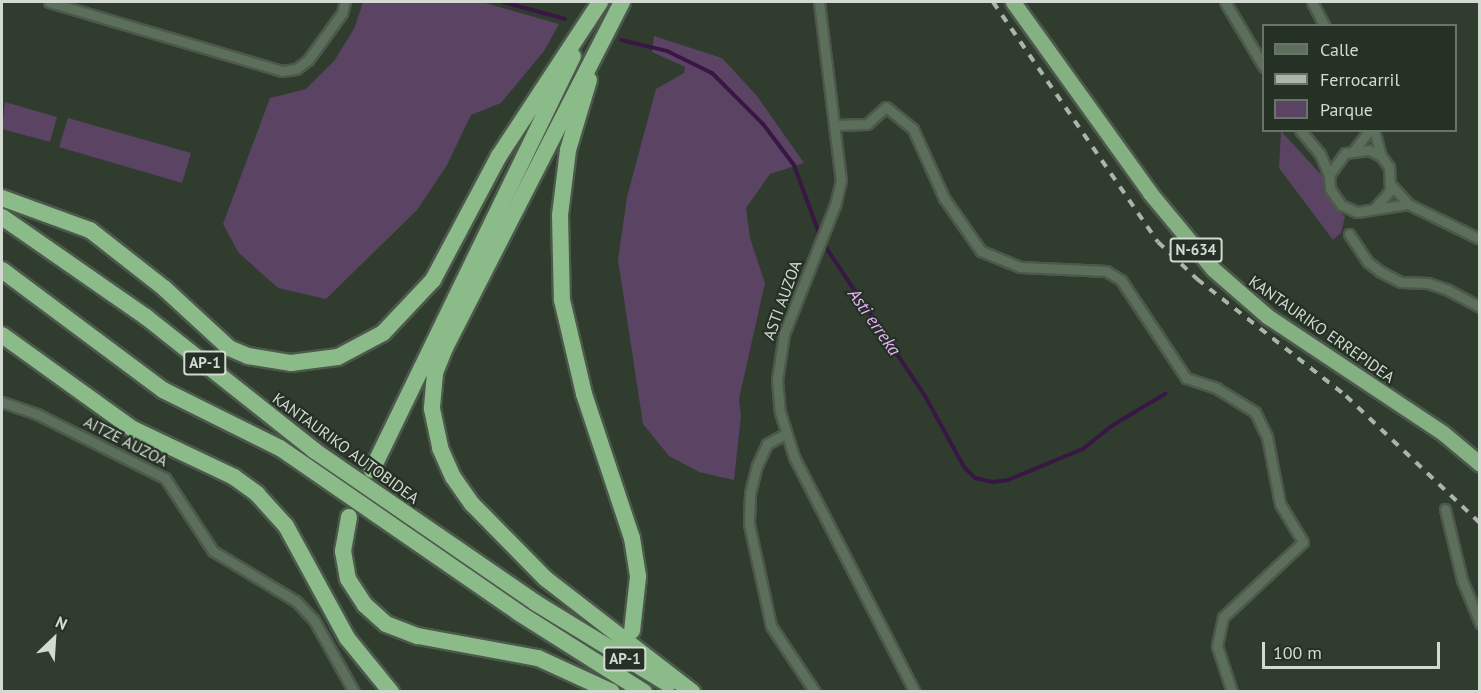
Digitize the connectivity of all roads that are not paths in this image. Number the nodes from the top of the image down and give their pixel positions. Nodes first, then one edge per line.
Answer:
1 (49, 2) edge
2 (345, 2) edge
3 (600, 2) edge
4 (622, 2) edge
5 (819, 2) edge
6 (1014, 2) edge
7 (1225, 2) edge
8 (1312, 2) edge
9 (1324, 24) edge
10 (606, 34) junction
11 (1262, 65) edge
12 (835, 125) junction
13 (1302, 132) edge
14 (1370, 132) edge
15 (1373, 132) edge
16 (1355, 149) junction
17 (1320, 154) junction
18 (1341, 156) junction
19 (1381, 156) junction
20 (1329, 175) junction
21 (1392, 186) junction
22 (2, 198) edge
23 (1408, 204) junction
24 (1376, 208) junction
25 (2, 217) edge
26 (1349, 234) dead end
27 (1479, 239) edge
28 (2, 270) edge
29 (1479, 308) edge
30 (2, 335) edge
31 (2, 402) edge
32 (785, 434) junction
33 (1479, 464) edge
34 (372, 470) dead end
35 (1445, 509) dead end
36 (349, 518) dead end
37 (1479, 623) edge
38 (632, 631) dead end
39 (354, 692) edge
40 (391, 692) edge
41 (612, 692) edge
42 (644, 692) edge
43 (681, 692) edge
44 (692, 692) edge
45 (815, 692) edge
46 (915, 692) edge
47 (1232, 692) edge

1 - 2 street
3 - 22 highway
3 - 34 highway
4 - 10 highway
5 - 12 street, ASTI AUZOA
6 - 33 highway, KANTAURIKO ERREPIDEA / N-634
7 - 11 street
8 - 9 street
10 - 38 highway
10 - 44 highway
12 - 32 street, ASTI AUZOA
12 - 47 street
13 - 17 street
14 - 16 street
15 - 19 street
16 - 18 street
16 - 19 street
17 - 18 street
17 - 20 street
18 - 20 street
19 - 21 street
20 - 24 street
21 - 23 street
21 - 24 street
23 - 24 street
23 - 27 street
25 - 43 highway, KANTAURIKO AUTOBIDEA / AP-1
26 - 29 street
28 - 42 highway, AP-1
30 - 40 highway
31 - 39 street, AITZE AUZOA
32 - 45 street
32 - 46 street, ASTI AUZOA
35 - 37 street
36 - 41 highway

